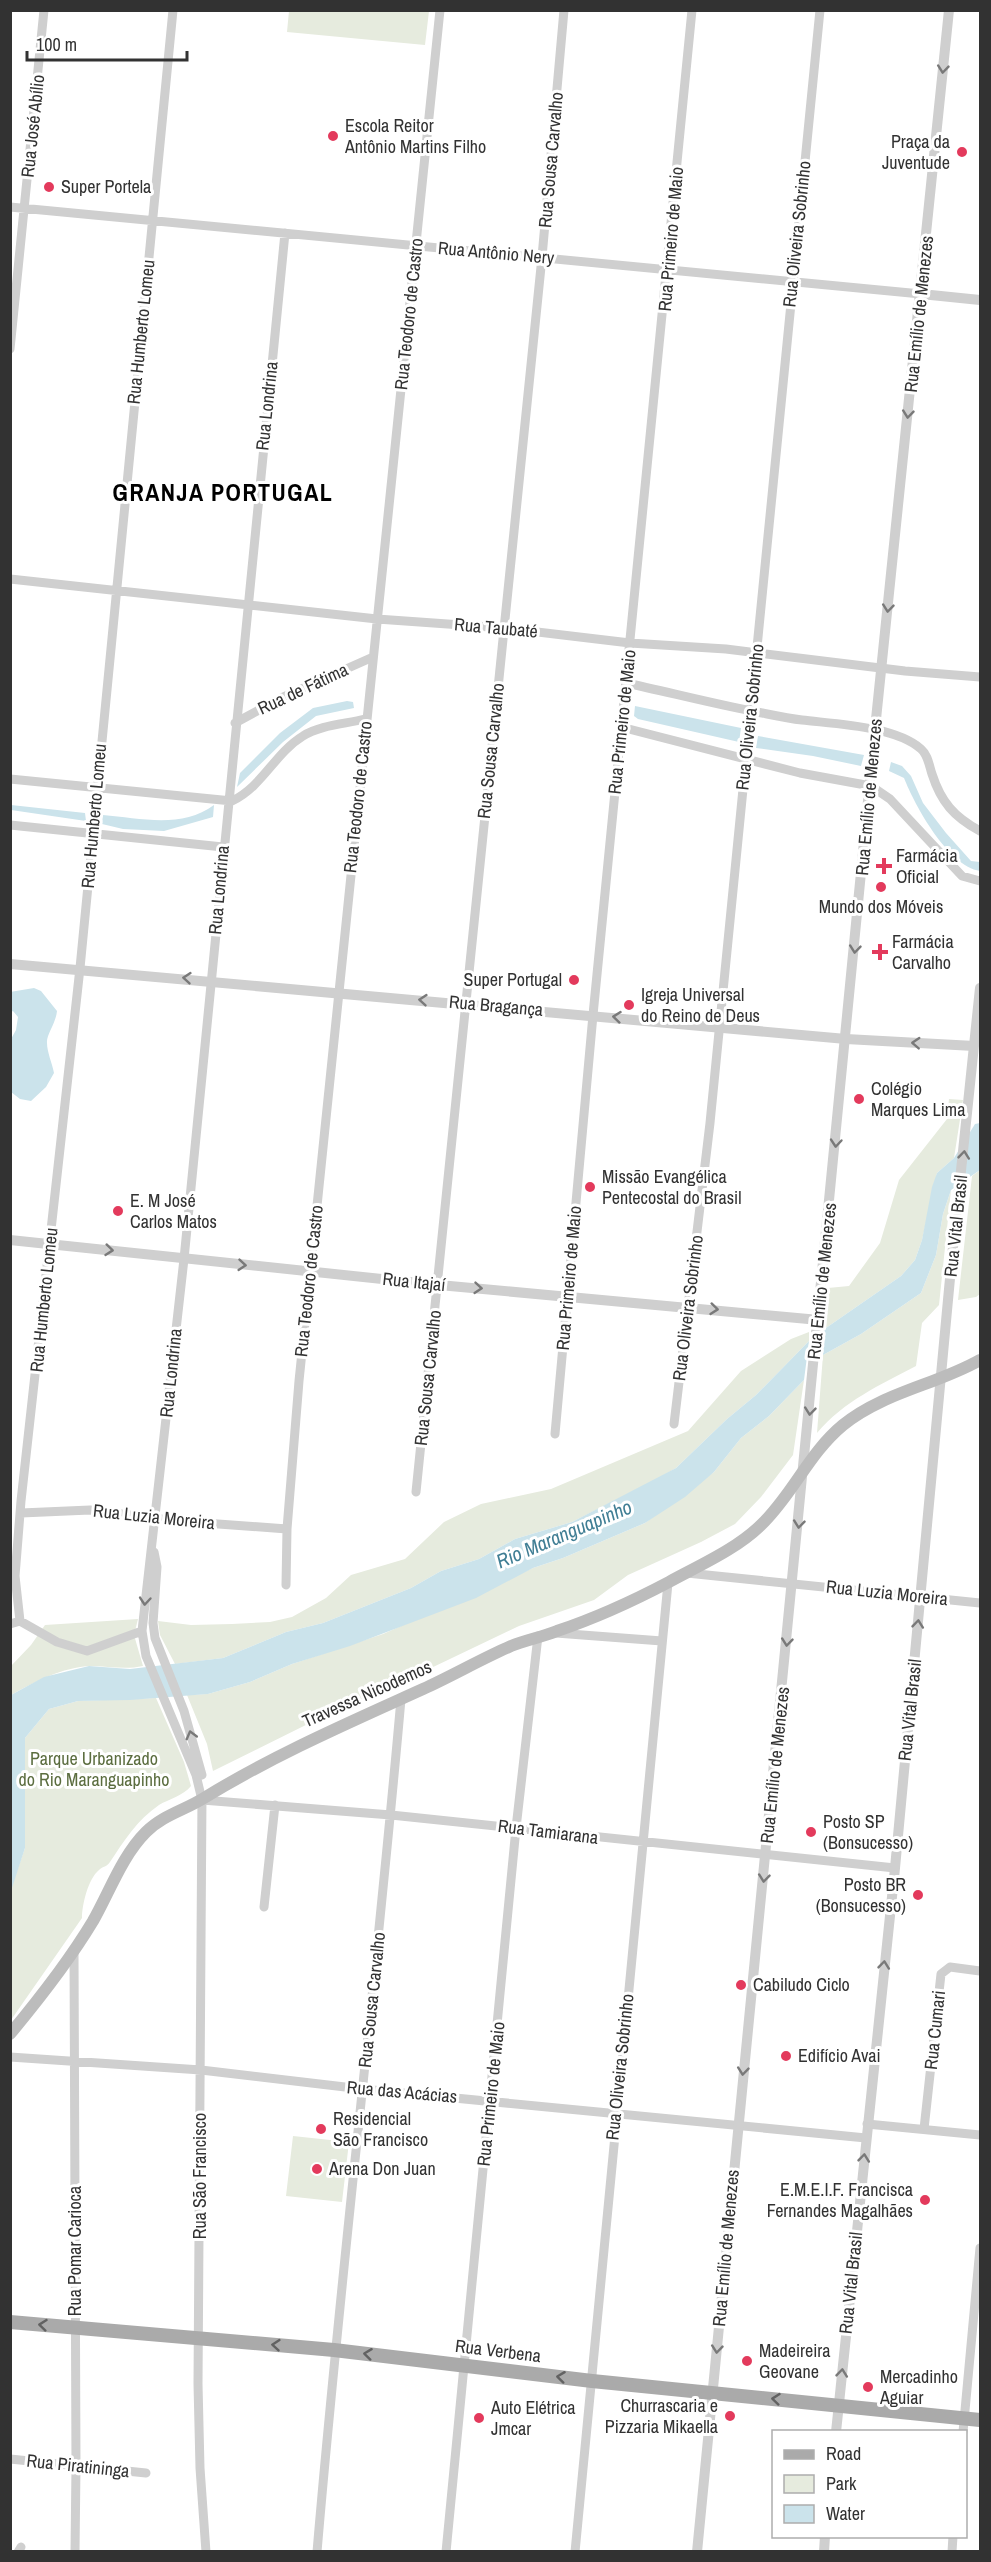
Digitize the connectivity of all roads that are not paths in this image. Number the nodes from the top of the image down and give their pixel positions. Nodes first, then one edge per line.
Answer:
1 (44, 10) edge
2 (173, 10) edge
3 (440, 10) edge
4 (564, 10) edge
5 (692, 10) edge
6 (820, 10) edge
7 (949, 10) edge
8 (10, 207) edge
9 (24, 208) junction
10 (152, 220) junction
11 (285, 233) junction
12 (416, 246) junction
13 (542, 257) junction
14 (668, 270) junction
15 (792, 282) junction
16 (921, 294) junction
17 (981, 300) edge
18 (10, 350) edge
19 (10, 579) edge
20 (116, 590) junction
21 (248, 603) junction
22 (377, 619) junction
23 (504, 628) junction
24 (630, 643) junction
25 (757, 654) junction
26 (373, 657) junction
27 (882, 667) junction
28 (981, 677) edge
29 (626, 683) junction
30 (750, 710) junction
31 (366, 719) junction
32 (235, 723) junction
33 (621, 727) junction
34 (875, 729) junction
35 (745, 760) junction
36 (10, 779) edge
37 (96, 786) junction
38 (871, 786) junction
39 (227, 801) junction
40 (10, 825) edge
41 (981, 831) edge
42 (92, 834) junction
43 (223, 847) junction
44 (981, 881) edge
45 (10, 964) edge
46 (80, 968) junction
47 (211, 980) junction
48 (981, 988) edge
49 (338, 992) junction
50 (465, 1004) junction
51 (593, 1015) junction
52 (720, 1028) junction
53 (846, 1039) junction
54 (977, 1045) edge
55 (10, 1240) edge
56 (51, 1244) junction
57 (183, 1259) junction
58 (311, 1271) junction
59 (439, 1285) junction
60 (567, 1296) junction
61 (689, 1306) junction
62 (819, 1320) junction
63 (981, 1360) edge
64 (942, 1377) junction
65 (674, 1424) dead end
66 (555, 1434) dead end
67 (805, 1466) junction
68 (416, 1492) dead end
69 (10, 1500) edge
70 (21, 1501) junction
71 (21, 1514) junction
72 (156, 1518) junction
73 (287, 1529) junction
74 (153, 1546) junction
75 (14, 1564) edge
76 (686, 1572) junction
77 (13, 1576) edge
78 (668, 1582) junction
79 (793, 1583) junction
80 (286, 1585) dead end
81 (921, 1596) junction
82 (981, 1603) edge
83 (15, 1623) edge
84 (142, 1630) junction
85 (553, 1633) junction
86 (538, 1636) junction
87 (662, 1641) junction
88 (401, 1699) junction
89 (202, 1800) junction
90 (275, 1805) junction
91 (391, 1815) junction
92 (516, 1828) junction
93 (644, 1843) junction
94 (766, 1856) junction
95 (895, 1868) junction
96 (264, 1907) dead end
97 (74, 1951) junction
98 (981, 1971) edge
99 (10, 2034) edge
100 (10, 2057) edge
101 (76, 2060) junction
102 (201, 2070) junction
103 (362, 2089) junction
104 (490, 2100) junction
105 (615, 2113) junction
106 (737, 2124) junction
107 (867, 2124) junction
108 (924, 2129) junction
109 (981, 2135) edge
110 (866, 2138) junction
111 (981, 2247) edge
112 (10, 2322) edge
113 (75, 2329) junction
114 (199, 2338) junction
115 (334, 2350) junction
116 (463, 2365) junction
117 (592, 2381) junction
118 (713, 2392) junction
119 (839, 2406) junction
120 (981, 2420) edge
121 (964, 2425) edge
122 (836, 2430) edge
123 (10, 2459) edge
124 (76, 2466) junction
125 (146, 2473) dead end
126 (75, 2552) edge
127 (206, 2552) edge
128 (317, 2552) edge
129 (446, 2552) edge
130 (574, 2552) edge
131 (697, 2552) edge

1 - 9 street, Rua José Abílio
2 - 10 street, Rua Humberto Lomeu
3 - 12 street, Rua Teodoro de Castro
4 - 13 street, Rua Sousa Carvalho
5 - 14 street, Rua Primeiro de Maio
6 - 15 street, Rua Oliveira Sobrinho
7 -> 16 street, Rua Emílio de Menezes
8 - 9 street, Rua Antônio Nery
9 - 10 street, Rua Antônio Nery
9 - 18 street, Rua José Abílio
10 - 11 street, Rua Antônio Nery
10 - 20 street, Rua Humberto Lomeu
11 - 12 street, Rua Antônio Nery
11 - 21 street, Rua Londrina
12 - 13 street, Rua Antônio Nery
12 - 22 street, Rua Teodoro de Castro
13 - 14 street, Rua Antônio Nery
13 - 23 street, Rua Sousa Carvalho
14 - 15 street, Rua Antônio Nery
14 - 24 street, Rua Primeiro de Maio
15 - 16 street, Rua Antônio Nery
15 - 25 street, Rua Oliveira Sobrinho
16 - 17 street, Rua Antônio Nery
16 -> 27 street, Rua Emílio de Menezes
19 - 20 street, Rua Taubaté
20 - 21 street, Rua Taubaté
20 - 37 street, Rua Humberto Lomeu
21 - 22 street, Rua Taubaté
21 - 32 street, Rua Londrina
22 - 23 street, Rua Taubaté
22 - 26 street, Rua Teodoro de Castro
23 - 24 street, Rua Taubaté
23 - 50 street, Rua Sousa Carvalho
24 - 25 street, Rua Taubaté
24 - 29 street, Rua Primeiro de Maio
25 - 27 street, Rua Taubaté
25 - 30 street, Rua Oliveira Sobrinho
26 - 31 street, Rua Teodoro de Castro
26 - 32 street, Rua de Fátima
27 - 28 street, Rua Taubaté
27 - 34 street, Rua Emílio de Menezes
29 - 30 street
29 - 33 street, Rua Primeiro de Maio
30 - 34 street
30 - 35 street, Rua Oliveira Sobrinho
31 - 39 street
31 - 49 street, Rua Teodoro de Castro
32 - 39 street, Rua Londrina
33 - 35 street
33 - 51 street, Rua Primeiro de Maio
34 - 38 street, Rua Emílio de Menezes
34 - 41 street
35 - 38 street
35 - 52 street, Rua Oliveira Sobrinho
36 - 37 street
37 - 39 street
37 - 42 street, Rua Humberto Lomeu
38 - 44 street
38 -> 53 street, Rua Emílio de Menezes
39 - 43 street, Rua Londrina
40 - 42 street
42 - 43 street
42 - 46 street, Rua Humberto Lomeu
43 - 47 street, Rua Londrina
45 - 46 street, Rua Bragança
47 -> 46 street, Rua Bragança
46 - 56 street, Rua Humberto Lomeu
47 - 49 street, Rua Bragança
47 - 57 street, Rua Londrina
48 - 54 street, Rua Vital Brasil
50 -> 49 street, Rua Bragança
49 - 58 street, Rua Teodoro de Castro
50 - 51 street, Rua Bragança
50 - 59 street, Rua Sousa Carvalho
52 -> 51 street, Rua Bragança
51 - 60 street, Rua Primeiro de Maio
52 - 53 street, Rua Bragança
52 - 61 street, Rua Oliveira Sobrinho
54 -> 53 street, Rua Bragança
53 -> 62 street, Rua Emílio de Menezes
64 -> 54 street, Rua Vital Brasil
55 - 56 street, Rua Itajaí
56 -> 57 street, Rua Itajaí
56 - 70 street, Rua Humberto Lomeu
57 -> 58 street, Rua Itajaí
57 - 72 street, Rua Londrina
58 - 59 street, Rua Itajaí
58 - 73 street, Rua Teodoro de Castro
59 -> 60 street, Rua Itajaí
59 - 68 street, Rua Sousa Carvalho
60 - 61 street, Rua Itajaí
60 - 66 street, Rua Primeiro de Maio
61 -> 62 street, Rua Itajaí
61 - 65 street, Rua Oliveira Sobrinho
62 -> 67 street, Rua Emílio de Menezes
63 - 64 main road, Travessa Nicodemos
64 - 67 main road, Travessa Nicodemos
64 - 81 street, Rua Vital Brasil
67 - 76 main road, Travessa Nicodemos
67 -> 79 street, Rua Emílio de Menezes
69 - 70 street
70 - 71 street, Rua Humberto Lomeu
71 - 72 street, Rua Luzia Moreira
71 - 75 street, Rua Humberto Lomeu
72 - 73 street, Rua Luzia Moreira
72 - 74 street, Rua Londrina
73 - 80 street, Rua Teodoro de Castro
74 -> 84 street
89 -> 74 street
75 - 77 street, Rua Humberto Lomeu
76 - 78 main road, Travessa Nicodemos
76 - 79 street, Rua Luzia Moreira
77 - 83 street, Rua Humberto Lomeu
78 - 85 main road, Travessa Nicodemos
78 - 87 street, Rua Oliveira Sobrinho
79 - 81 street, Rua Luzia Moreira
79 -> 94 street, Rua Emílio de Menezes
81 - 82 street, Rua Luzia Moreira
95 -> 81 street, Rua Vital Brasil
83 - 84 street
84 - 89 street
85 - 86 main road, Travessa Nicodemos
85 - 87 street
86 - 88 main road, Travessa Nicodemos
86 - 92 street, Rua Primeiro de Maio
87 - 93 street, Rua Oliveira Sobrinho
88 - 89 main road, Travessa Nicodemos
88 - 91 street, Rua Sousa Carvalho
89 - 90 street, Rua Tamiarana
89 - 97 main road, Travessa Nicodemos
89 - 102 street, Rua São Francisco
90 - 91 street, Rua Tamiarana
90 - 96 street
91 - 92 street, Rua Tamiarana
91 - 103 street, Rua Sousa Carvalho
92 - 93 street, Rua Tamiarana
92 - 104 street, Rua Primeiro de Maio
93 - 94 street, Rua Tamiarana
93 - 105 street, Rua Oliveira Sobrinho
94 - 95 street, Rua Tamiarana
94 -> 106 street, Rua Emílio de Menezes
107 -> 95 street, Rua Vital Brasil
97 - 99 main road, Travessa Nicodemos
97 - 101 street, Rua Pomar Carioca
98 - 108 street, Rua Cumari
100 - 101 street, Rua das Acácias
101 - 102 street, Rua das Acácias
101 - 113 street, Rua Pomar Carioca
102 - 103 street, Rua das Acácias
102 - 114 street, Rua São Francisco
103 - 104 street, Rua das Acácias
103 - 115 street, Rua Sousa Carvalho
104 - 105 street, Rua das Acácias
104 - 116 street, Rua Primeiro de Maio
105 - 106 street, Rua das Acácias
105 - 117 street, Rua Oliveira Sobrinho
106 - 110 street, Rua das Acácias
106 -> 118 street, Rua Emílio de Menezes
107 - 108 street
107 - 110 street, Rua Vital Brasil
108 - 109 street
119 -> 110 street, Rua Vital Brasil
111 - 121 street
113 -> 112 main road, Rua Verbena
113 - 114 main road, Rua Verbena
113 - 124 street, Rua Pomar Carioca
115 -> 114 main road, Rua Verbena
114 - 127 street, Rua São Francisco
116 -> 115 main road, Rua Verbena
115 - 128 street, Rua Sousa Carvalho
117 -> 116 main road, Rua Verbena
116 - 129 street, Rua Primeiro de Maio
117 - 118 main road, Rua Verbena
117 - 130 street, Rua Oliveira Sobrinho
119 -> 118 main road, Rua Verbena
118 - 131 street, Rua Emílio de Menezes
119 - 121 main road, Rua Verbena
119 - 122 street, Rua Vital Brasil
120 - 121 main road, Rua Verbena
123 - 124 street, Rua Piratininga
124 - 125 street, Rua Piratininga
124 - 126 street, Rua Pomar Carioca

